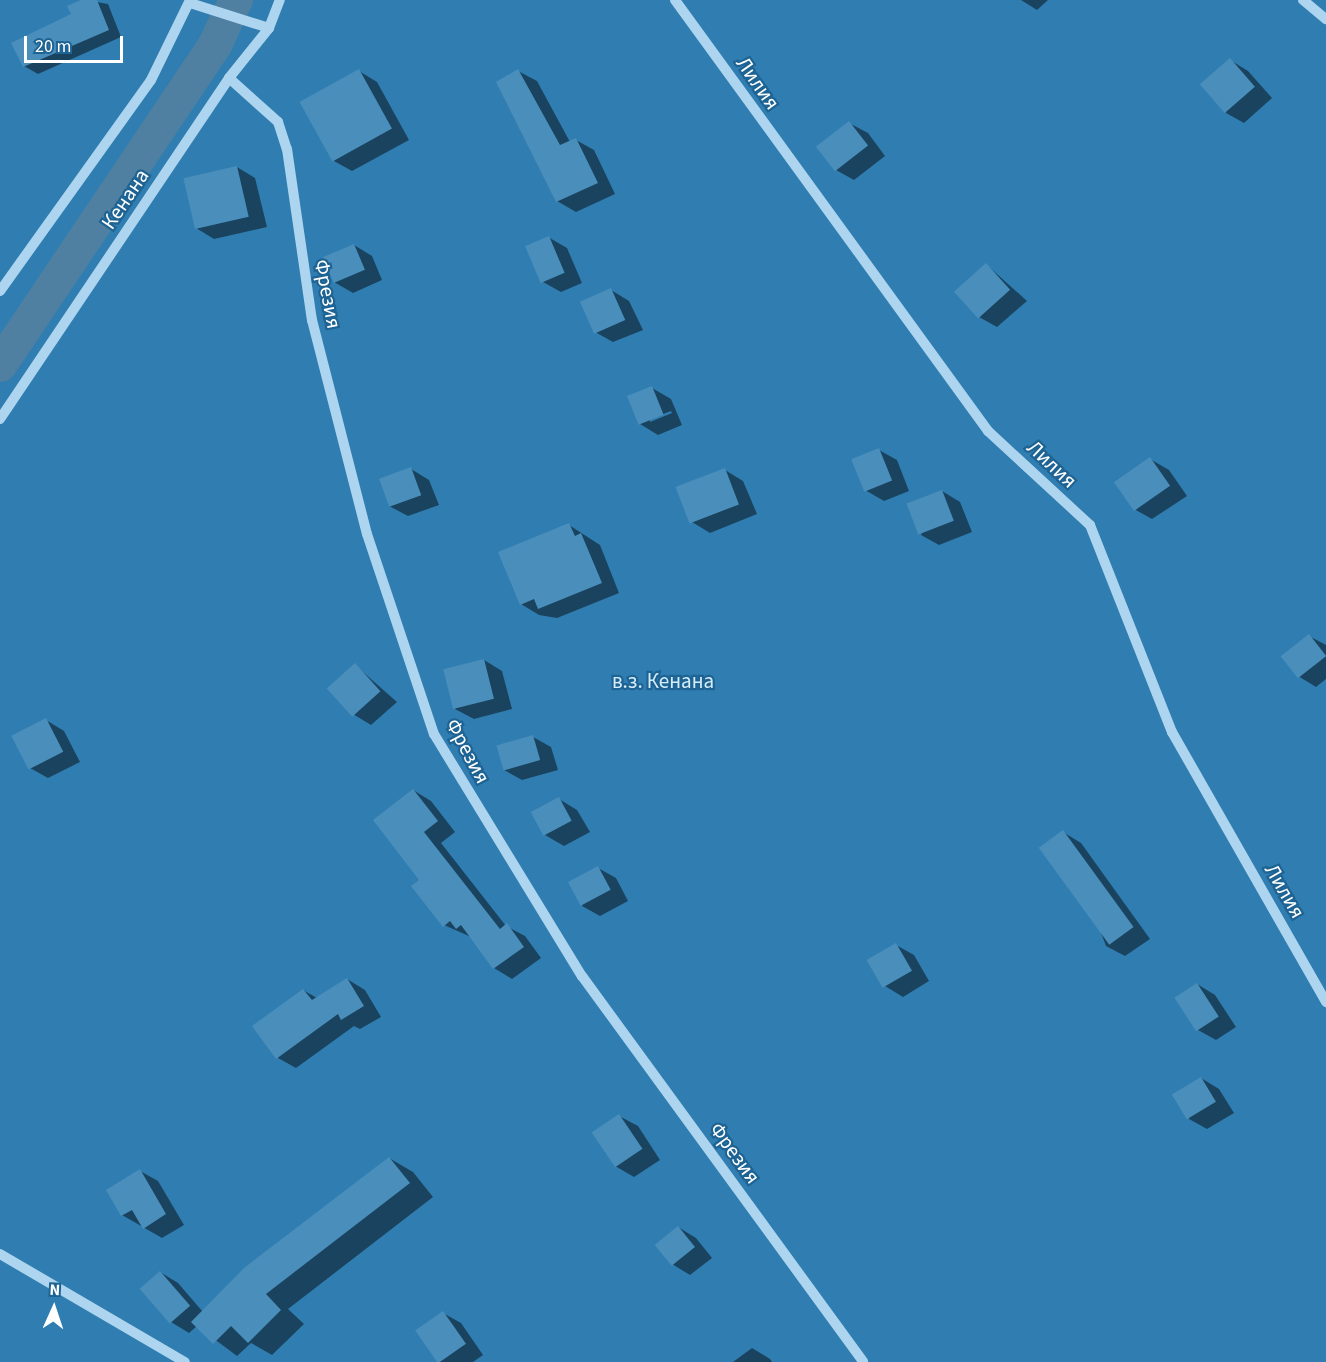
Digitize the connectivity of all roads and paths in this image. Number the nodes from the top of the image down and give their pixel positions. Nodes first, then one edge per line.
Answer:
1 (280, 0) edge
2 (675, 0) edge
3 (1303, 0) edge
4 (190, 2) edge
5 (1326, 18) edge
6 (269, 28) junction
7 (229, 78) junction
8 (0, 291) edge
9 (0, 419) edge
10 (1326, 1002) edge
11 (0, 1254) edge
12 (185, 1362) edge
13 (864, 1362) edge

1 - 6 street, Кенана
2 - 10 street, Лилия
3 - 5 street
4 - 6 street
4 - 8 street
6 - 7 street, Кенана
7 - 9 street, Кенана
7 - 13 street, Фрезия
11 - 12 street

